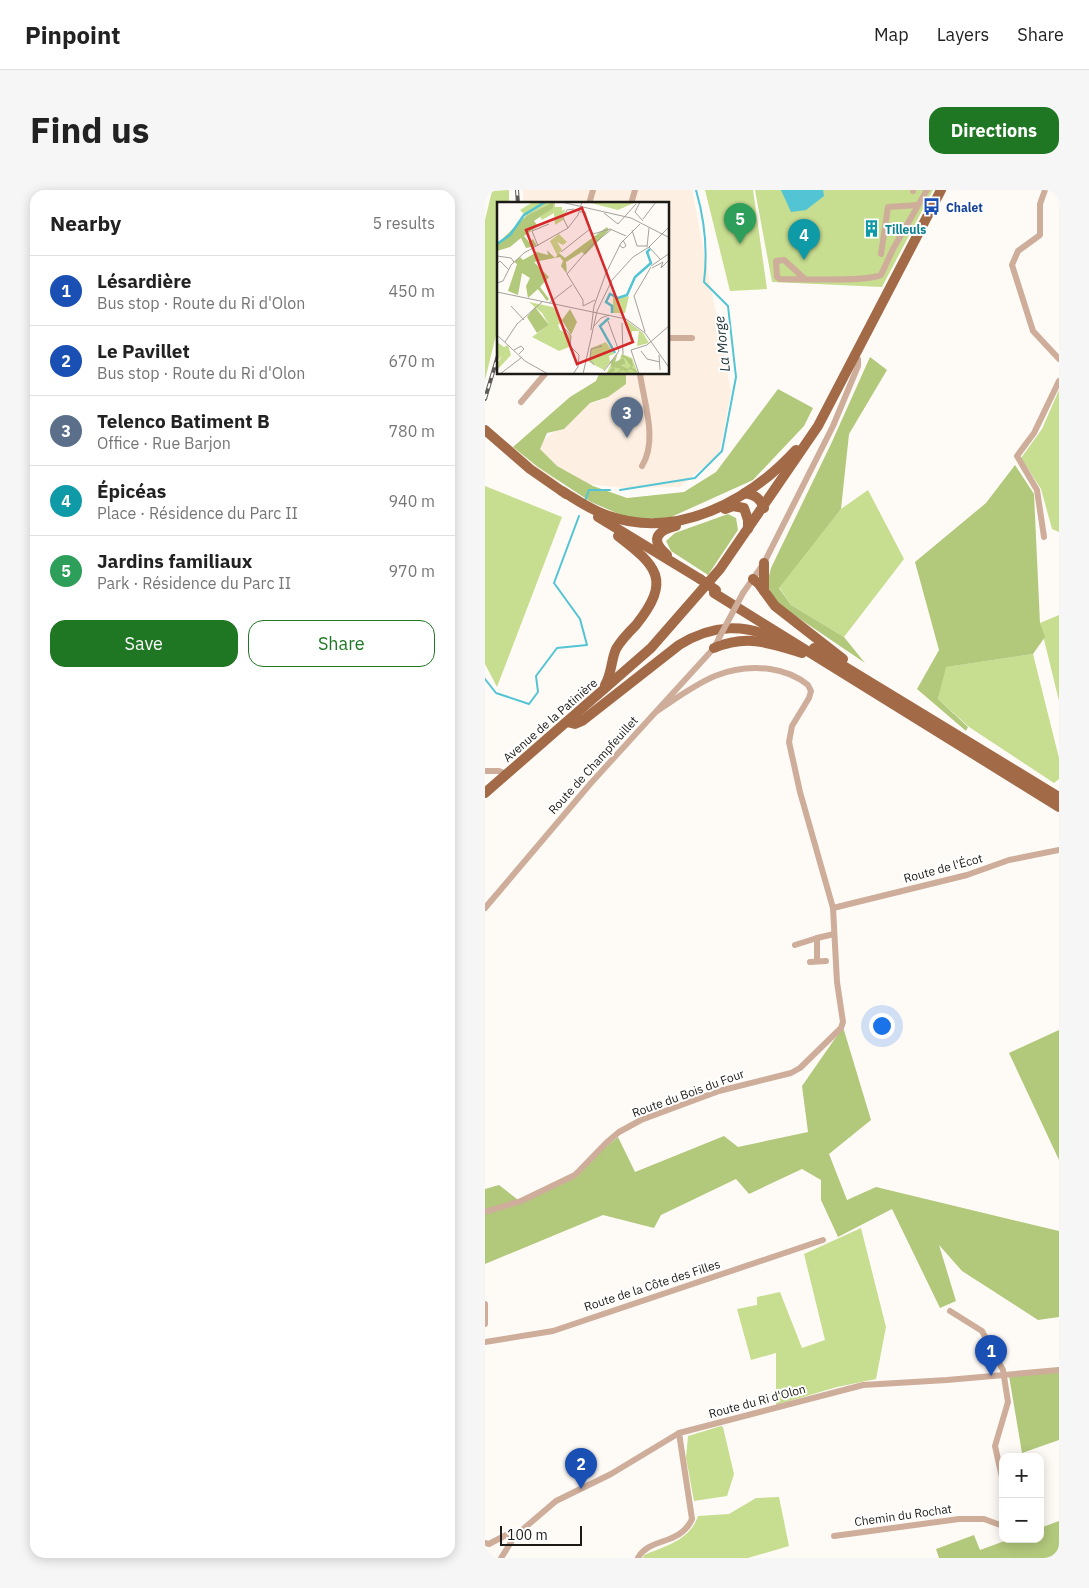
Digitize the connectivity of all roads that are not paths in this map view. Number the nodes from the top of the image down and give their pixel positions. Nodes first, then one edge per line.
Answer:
1 (927, 190) edge
2 (941, 190) edge
3 (1045, 190) edge
4 (918, 205) junction
5 (881, 254) dead end
6 (805, 279) junction
7 (670, 338) edge
8 (691, 338) dead end
9 (855, 357) junction
10 (1059, 358) edge
11 (544, 375) edge
12 (640, 375) edge
13 (1059, 381) edge
14 (521, 402) dead end
15 (818, 426) junction
16 (485, 430) edge
17 (485, 436) edge
18 (642, 466) dead end
19 (562, 491) junction
20 (745, 493) junction
21 (763, 508) junction
22 (607, 527) junction
23 (748, 530) junction
24 (1044, 537) dead end
25 (764, 564) junction
26 (753, 579) junction
27 (700, 584) junction
28 (715, 592) junction
29 (764, 592) junction
30 (714, 648) junction
31 (615, 654) junction
32 (805, 654) junction
33 (824, 663) junction
34 (631, 665) junction
35 (601, 692) junction
36 (892, 695) junction
37 (657, 711) junction
38 (567, 722) junction
39 (485, 771) edge
40 (507, 774) junction
41 (485, 792) edge
42 (1059, 797) edge
43 (1059, 807) edge
44 (1059, 850) edge
45 (485, 908) edge
46 (833, 908) junction
47 (834, 934) junction
48 (817, 938) junction
49 (795, 945) dead end
50 (817, 960) junction
51 (826, 961) dead end
52 (809, 962) dead end
53 (485, 1212) edge
54 (823, 1240) dead end
55 (485, 1304) edge
56 (950, 1311) dead end
57 (485, 1324) edge
58 (485, 1342) edge
59 (1059, 1370) edge
60 (1003, 1374) junction
61 (679, 1433) junction
62 (999, 1464) edge
63 (999, 1525) edge
64 (515, 1536) junction
65 (834, 1536) dead end
66 (485, 1543) edge
67 (501, 1558) edge
68 (638, 1558) edge

1 - 4 street
2 - 9 main road
3 - 10 street
4 - 5 street
4 - 6 street
6 - 6 street
7 - 8 street
9 - 15 main road
9 - 25 street, Route de Champfeuillet
11 - 14 street
12 - 18 street
13 - 24 street
15 - 20 main road
15 - 21 main road, Avenue de la Patinière
16 - 19 main road
17 - 22 main road
19 - 20 main road
19 - 27 main road
20 - 21 main road
21 - 23 main road, Avenue de la Patinière
22 - 27 main road
22 - 31 main road
23 - 27 main road, Avenue de la Patinière
23 - 27 main road
25 - 26 street, Route de Champfeuillet
25 - 29 main road
26 - 29 main road
26 - 30 street, Route de Champfeuillet, bridge
27 - 28 main road
27 - 34 main road, Avenue de la Patinière
28 - 33 main road
28 - 36 main road
29 - 36 main road
30 - 32 main road
30 - 37 street, Route de Champfeuillet
31 - 34 main road
31 - 35 main road
32 - 33 main road
32 - 38 main road
33 - 43 main road
34 - 35 main road, Avenue de la Patinière
35 - 38 main road, Avenue de la Patinière
36 - 42 main road
37 - 45 street, Route de Champfeuillet
37 - 46 street, Route du Bois du Four
38 - 40 main road, Avenue de la Patinière
39 - 40 street
40 - 41 main road, Avenue de la Patinière
44 - 46 street, Route de l'Écot
46 - 47 street, Route du Bois du Four
47 - 48 street
47 - 53 street, Route du Bois du Four
48 - 49 street
48 - 50 street
50 - 51 street
50 - 52 street
54 - 58 street, Route de la Côte des Filles
55 - 57 street
56 - 60 street
59 - 60 street, Route du Ri d'Olon
60 - 61 street, Route du Ri d'Olon
60 - 62 street
61 - 64 street, Route du Ri d'Olon
61 - 68 street
63 - 65 street, Chemin du Rochat
64 - 66 street
64 - 67 street, Route du Ri d'Olon

